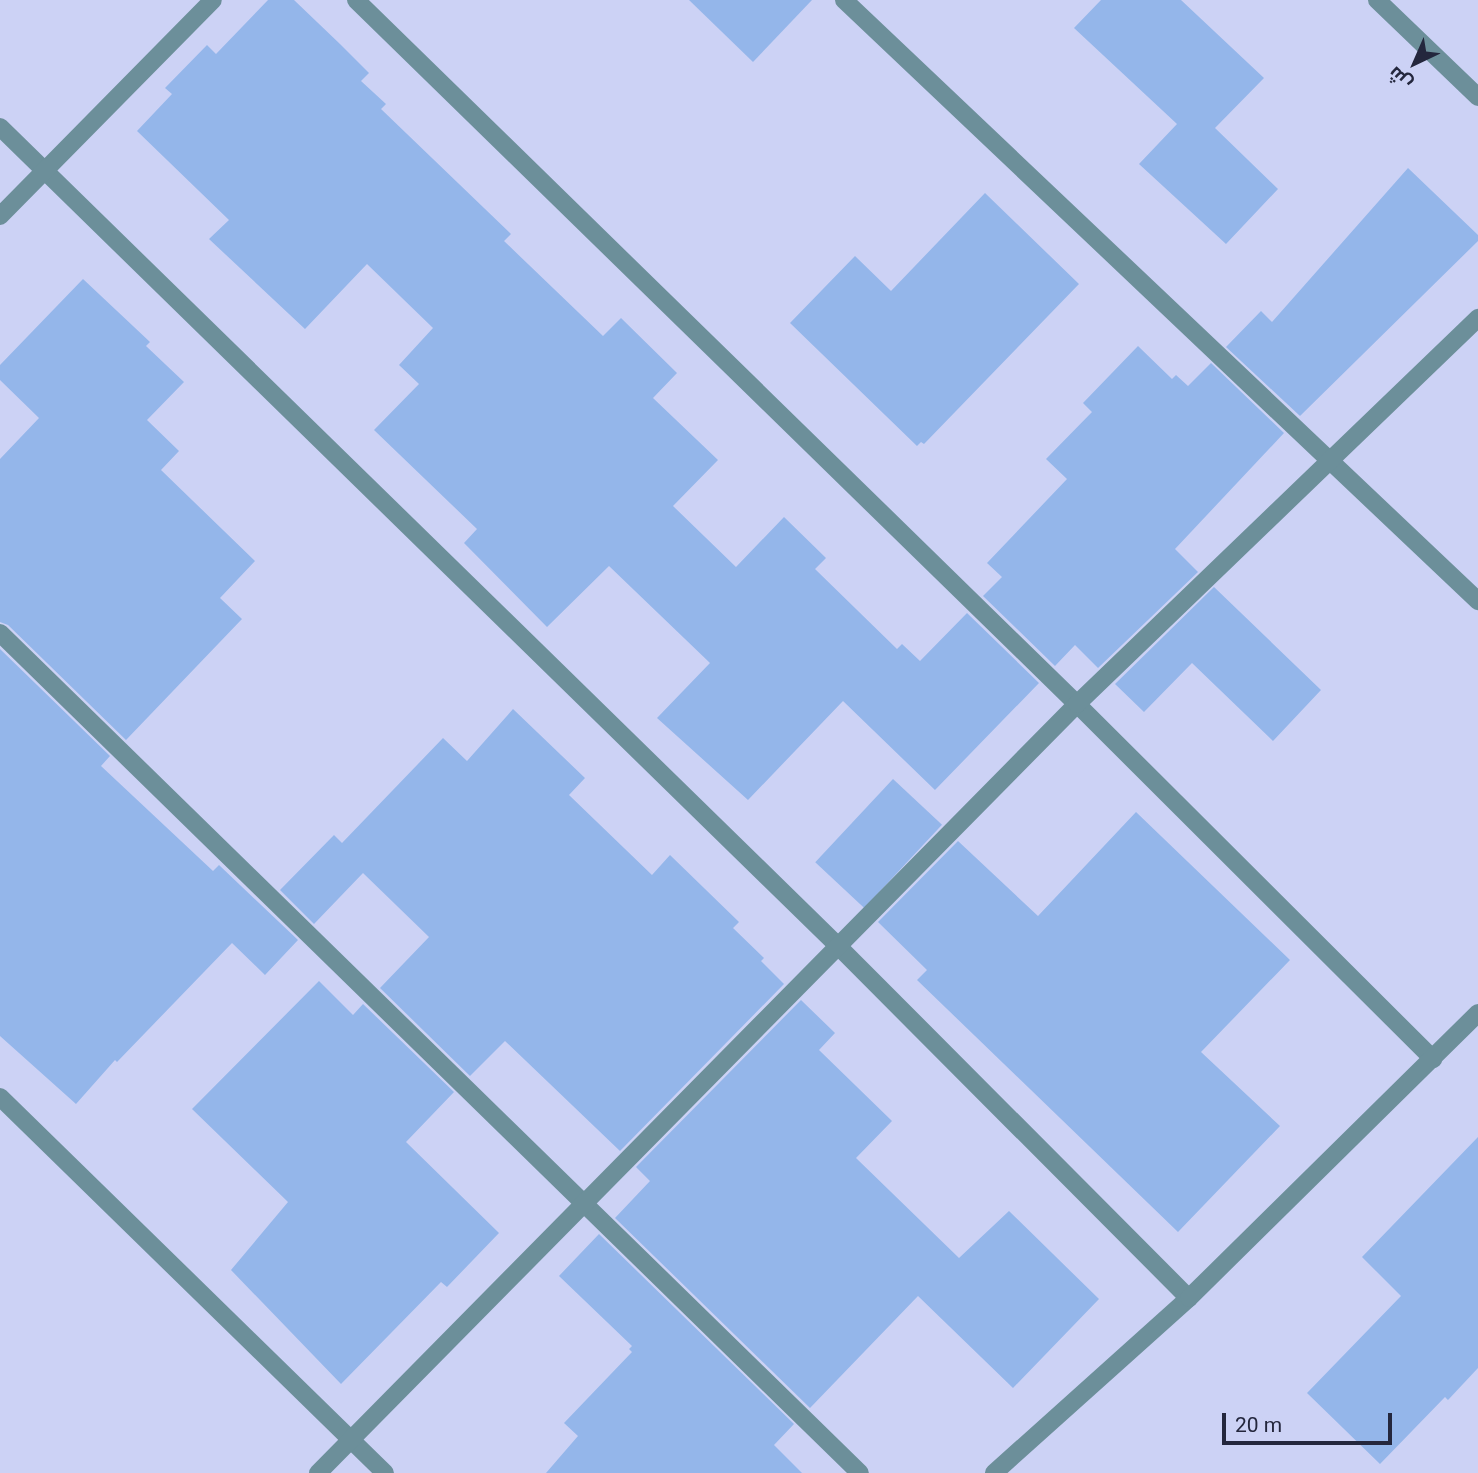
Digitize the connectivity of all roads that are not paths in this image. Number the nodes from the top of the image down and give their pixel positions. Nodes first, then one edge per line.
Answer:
1 (213, 0) edge
2 (356, 0) edge
3 (844, 0) edge
4 (1377, 0) edge
5 (1478, 97) edge
6 (0, 127) edge
7 (45, 170) junction
8 (0, 216) edge
9 (1478, 318) edge
10 (1330, 460) junction
11 (1478, 601) edge
12 (0, 633) edge
13 (1076, 704) junction
14 (838, 946) junction
15 (1478, 1013) edge
16 (1433, 1059) junction
17 (0, 1097) edge
18 (584, 1204) junction
19 (1189, 1298) junction
20 (351, 1440) junction
21 (318, 1473) edge
22 (385, 1473) edge
23 (860, 1473) edge
24 (994, 1473) edge

1 - 7 street
2 - 13 street
3 - 10 street
4 - 5 street
6 - 7 street
7 - 8 street
7 - 14 street
9 - 10 street
10 - 11 street
10 - 13 street
12 - 18 street
13 - 14 street
13 - 16 street
14 - 18 street
14 - 19 street
15 - 16 street
16 - 19 street
17 - 20 street
18 - 20 street
18 - 23 street
19 - 24 street
20 - 21 street
20 - 22 street

